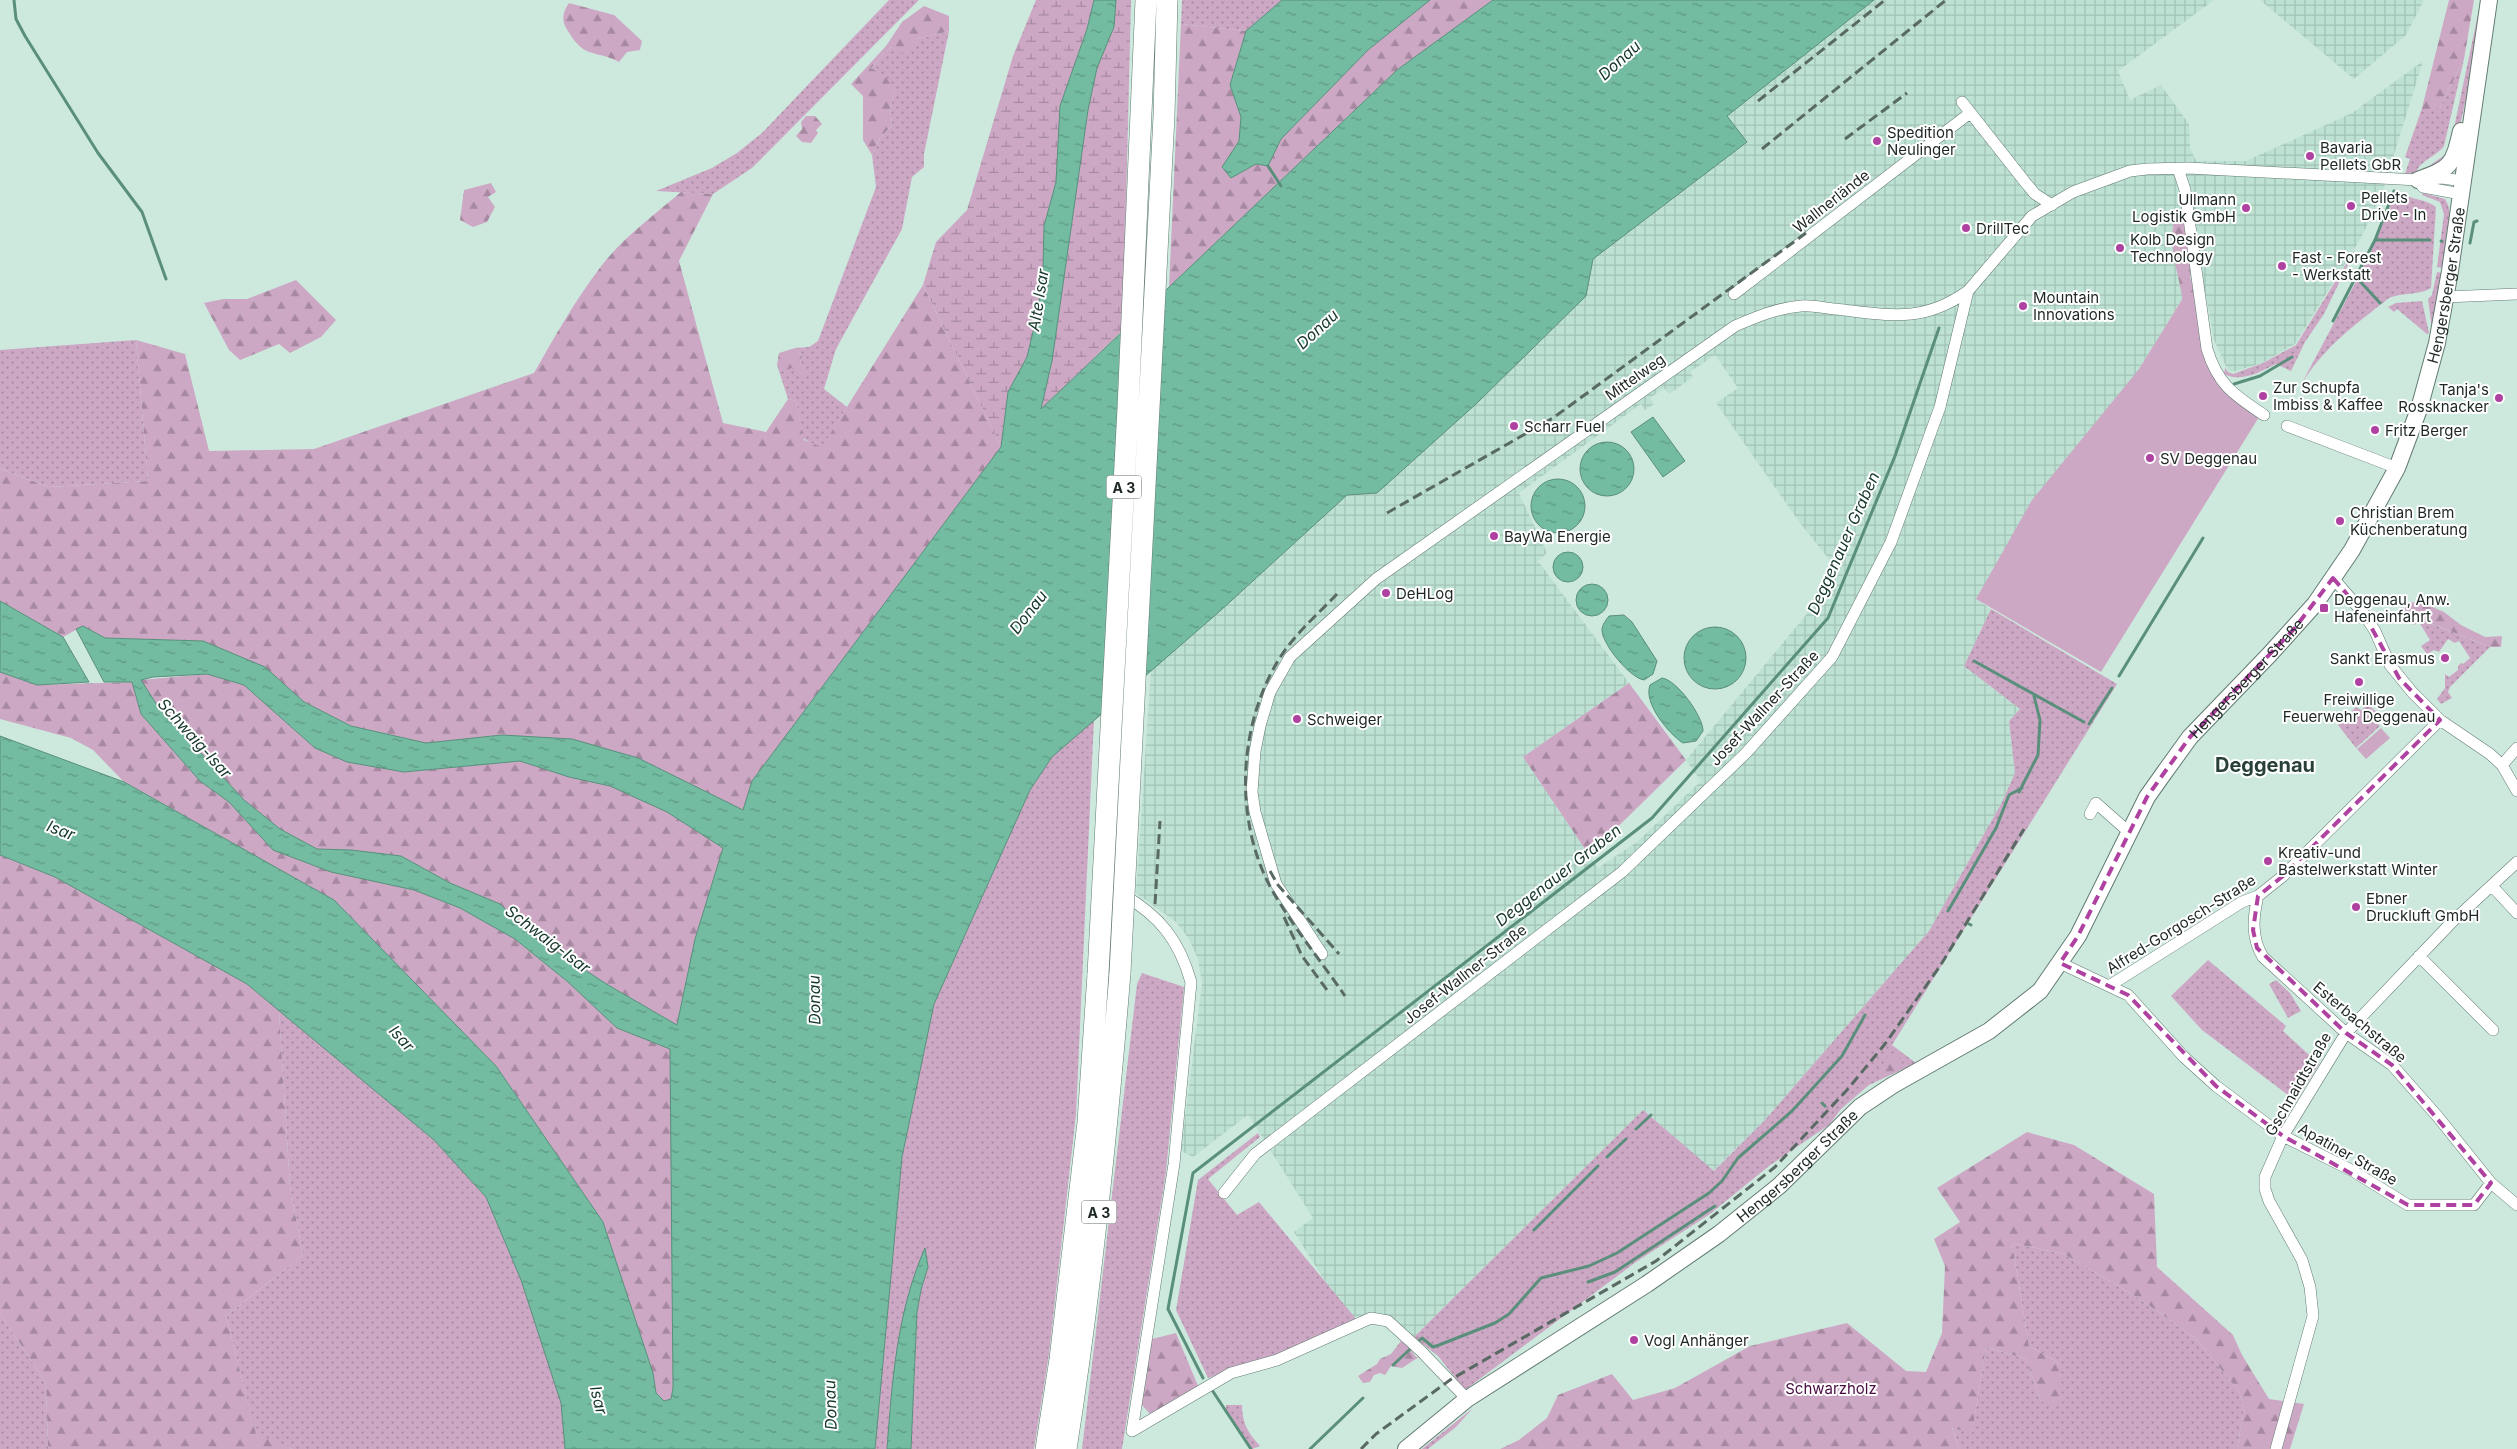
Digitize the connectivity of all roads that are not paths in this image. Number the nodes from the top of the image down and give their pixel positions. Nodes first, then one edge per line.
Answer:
1 (1146, 0) edge
2 (1167, 0) edge
3 (2489, 0) edge
4 (2476, 90) junction
5 (1962, 102) dead end
6 (1970, 113) junction
7 (2178, 168) junction
8 (2418, 180) junction
9 (2462, 187) junction
10 (2052, 205) junction
11 (1968, 291) junction
12 (1734, 294) dead end
13 (2517, 294) edge
14 (2445, 297) junction
15 (2264, 415) dead end
16 (2287, 426) dead end
17 (2397, 468) junction
18 (2333, 578) junction
19 (2440, 720) junction
20 (2517, 748) edge
21 (2502, 765) junction
22 (2517, 791) edge
23 (2090, 814) dead end
24 (2130, 833) junction
25 (2517, 862) edge
26 (1094, 877) dead end
27 (2492, 886) junction
28 (2258, 896) junction
29 (2517, 913) edge
30 (1322, 954) dead end
31 (2419, 956) junction
32 (2060, 964) junction
33 (2109, 986) junction
34 (2493, 1030) dead end
35 (2346, 1033) junction
36 (2283, 1136) junction
37 (2491, 1183) junction
38 (1224, 1193) dead end
39 (2517, 1205) edge
40 (1467, 1399) junction
41 (1046, 1449) edge
42 (1066, 1449) edge
43 (1406, 1449) edge
44 (2276, 1449) edge

1 - 41 highway, A 3, bridge
2 - 42 highway, A 3, bridge
3 - 4 main road, Hengersberger Straße
4 - 8 main road, Hengersberger Straße
4 - 9 main road, Hengersberger Straße
5 - 6 street
6 - 10 street
6 - 12 street, Wallnerlände
7 - 8 street, Josef-Wallner-Straße
7 - 10 street, Josef-Wallner-Straße
7 - 15 street
8 - 9 street, Josef-Wallner-Straße
9 - 14 main road, Hengersberger Straße
10 - 11 street, Josef-Wallner-Straße
11 - 30 street, Mittelweg
11 - 38 street, Josef-Wallner-Straße
13 - 14 street
14 - 17 main road, Hengersberger Straße
16 - 17 street
17 - 18 main road, Hengersberger Straße
18 - 19 street
18 - 24 main road, Hengersberger Straße
19 - 21 street
19 - 28 street, Alfred-Gorgosch-Straße
20 - 21 street
21 - 22 street
23 - 24 street
24 - 32 main road, Hengersberger Straße
25 - 27 street, Gschnaidtstraße
26 - 40 street
27 - 29 street
27 - 31 street, Gschnaidtstraße
28 - 33 street, Alfred-Gorgosch-Straße
28 - 35 street, Esterbachstraße
31 - 34 street
31 - 35 street, Gschnaidtstraße
32 - 33 street, Apatiner Straße
32 - 40 main road, Hengersberger Straße
33 - 36 street, Apatiner Straße
35 - 36 street, Gschnaidtstraße
35 - 37 street, Esterbachstraße
36 - 37 street, Apatiner Straße
36 - 44 street, Gschnaidtstraße
37 - 39 street, Esterbachstraße
40 - 43 main road, Hengersberger Straße

